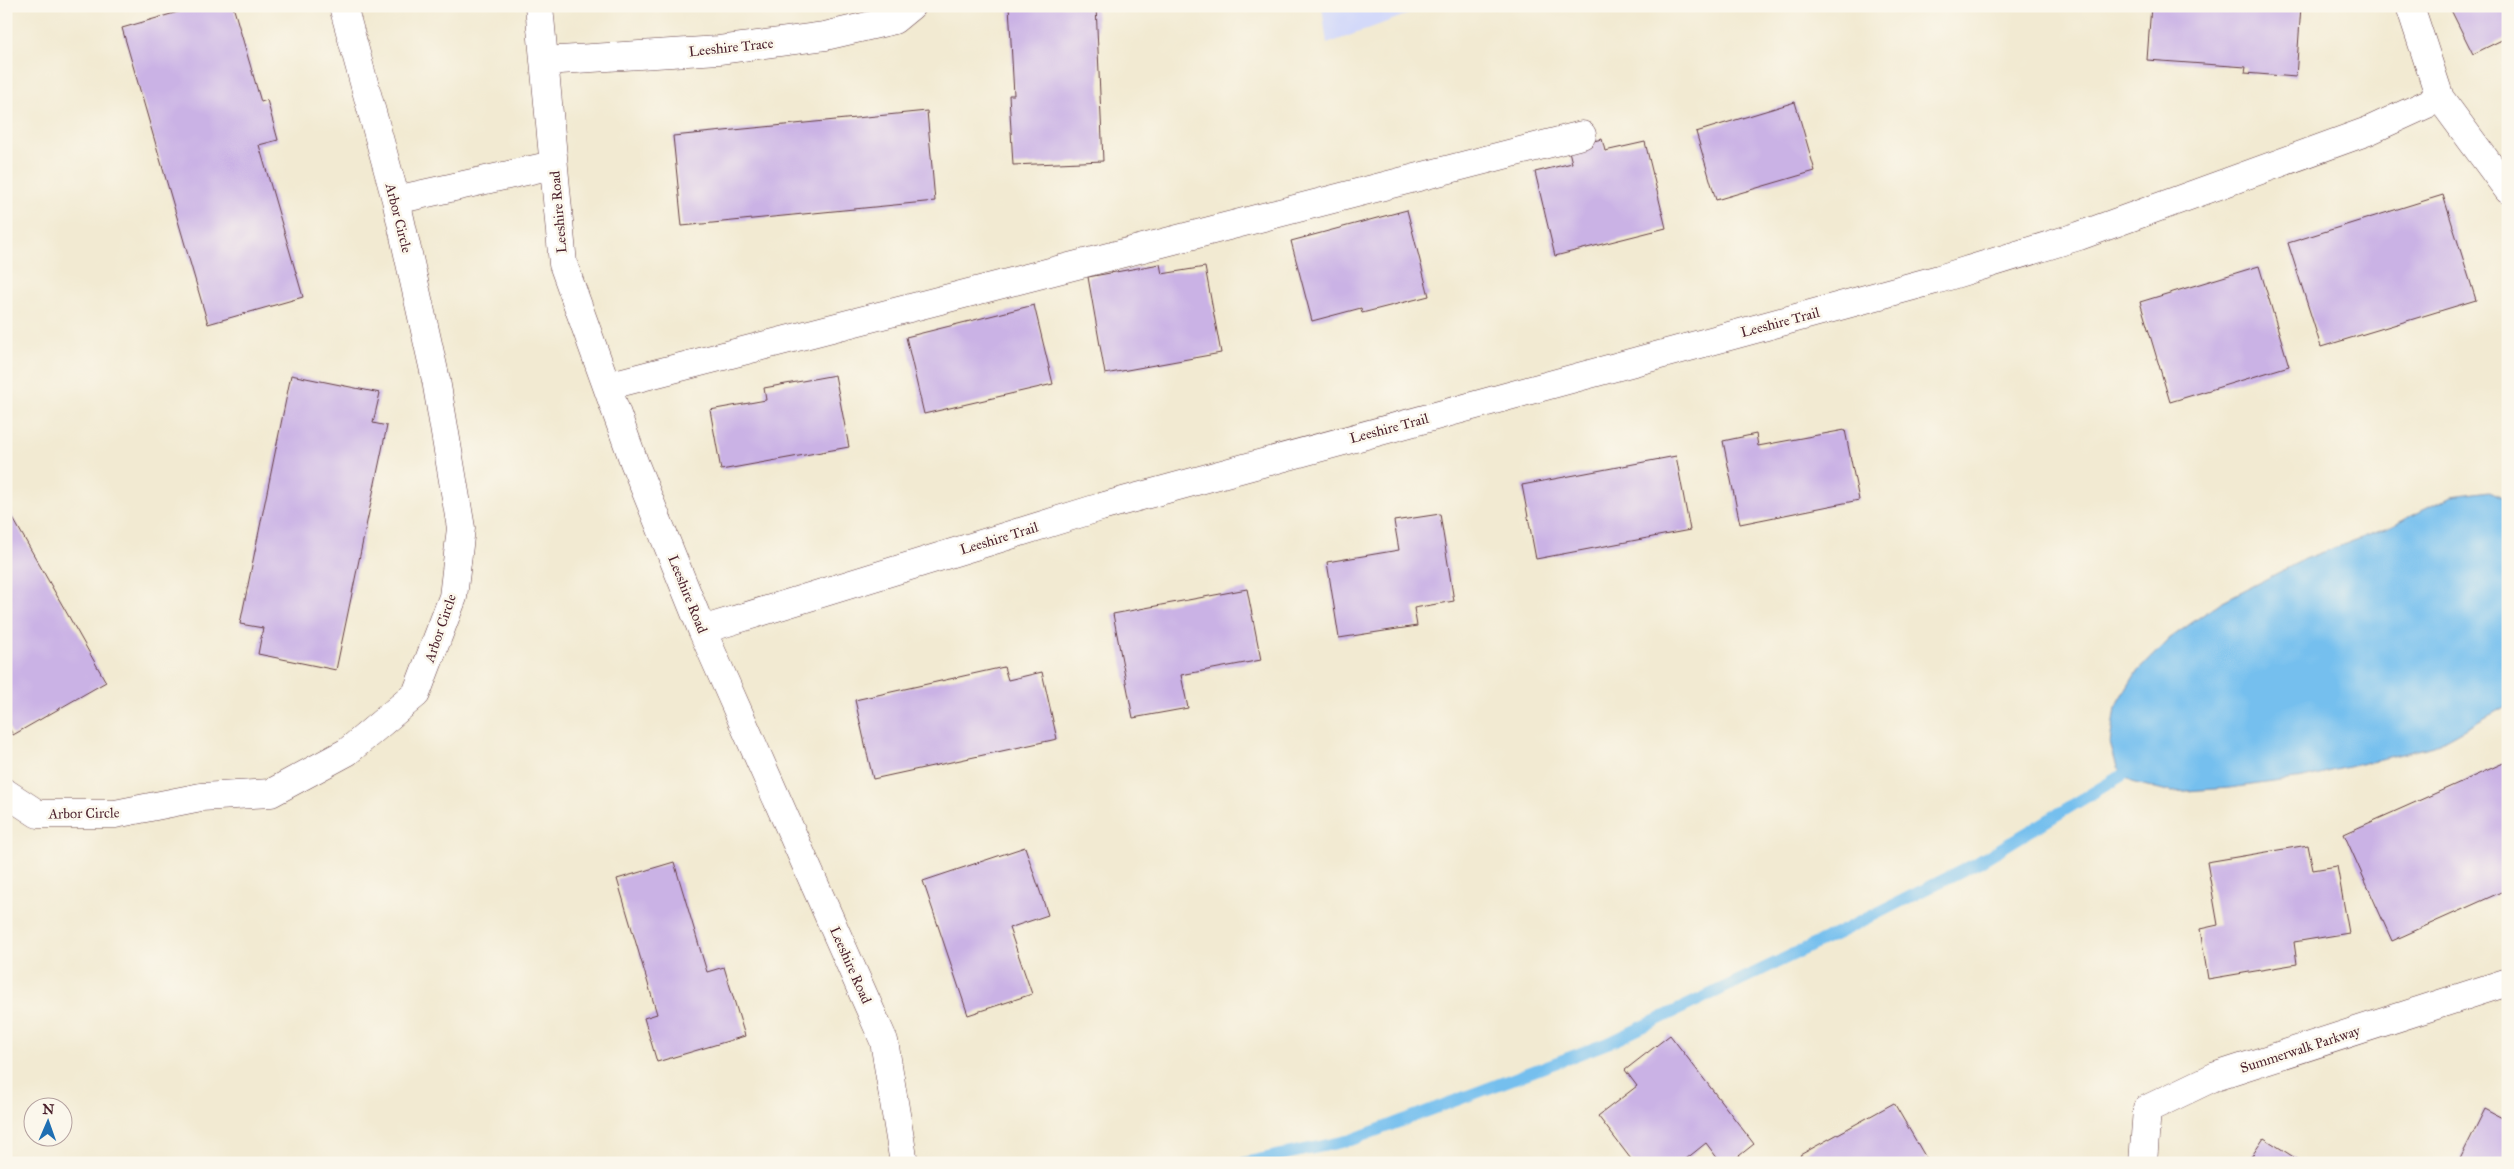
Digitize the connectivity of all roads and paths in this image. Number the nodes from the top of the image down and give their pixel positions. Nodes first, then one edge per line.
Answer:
1 (342, 6) edge
2 (539, 6) edge
3 (911, 6) edge
4 (2410, 6) edge
5 (544, 61) junction
6 (2440, 98) junction
7 (1582, 135) dead end
8 (553, 165) junction
9 (2508, 190) edge
10 (396, 200) junction
11 (607, 386) junction
12 (702, 630) junction
13 (6, 793) edge
14 (2508, 982) edge
15 (904, 1163) edge
16 (2144, 1163) edge

1 - 10 street, Arbor Circle
2 - 5 street, Leeshire Road
3 - 5 street, Leeshire Trace
4 - 6 street
5 - 8 street, Leeshire Road
6 - 9 street
6 - 12 street, Leeshire Trail
7 - 11 street
8 - 10 street
8 - 11 street, Leeshire Road
10 - 13 street, Arbor Circle
11 - 12 street, Leeshire Road
12 - 15 street, Leeshire Road
14 - 16 street, Summerwalk Parkway

